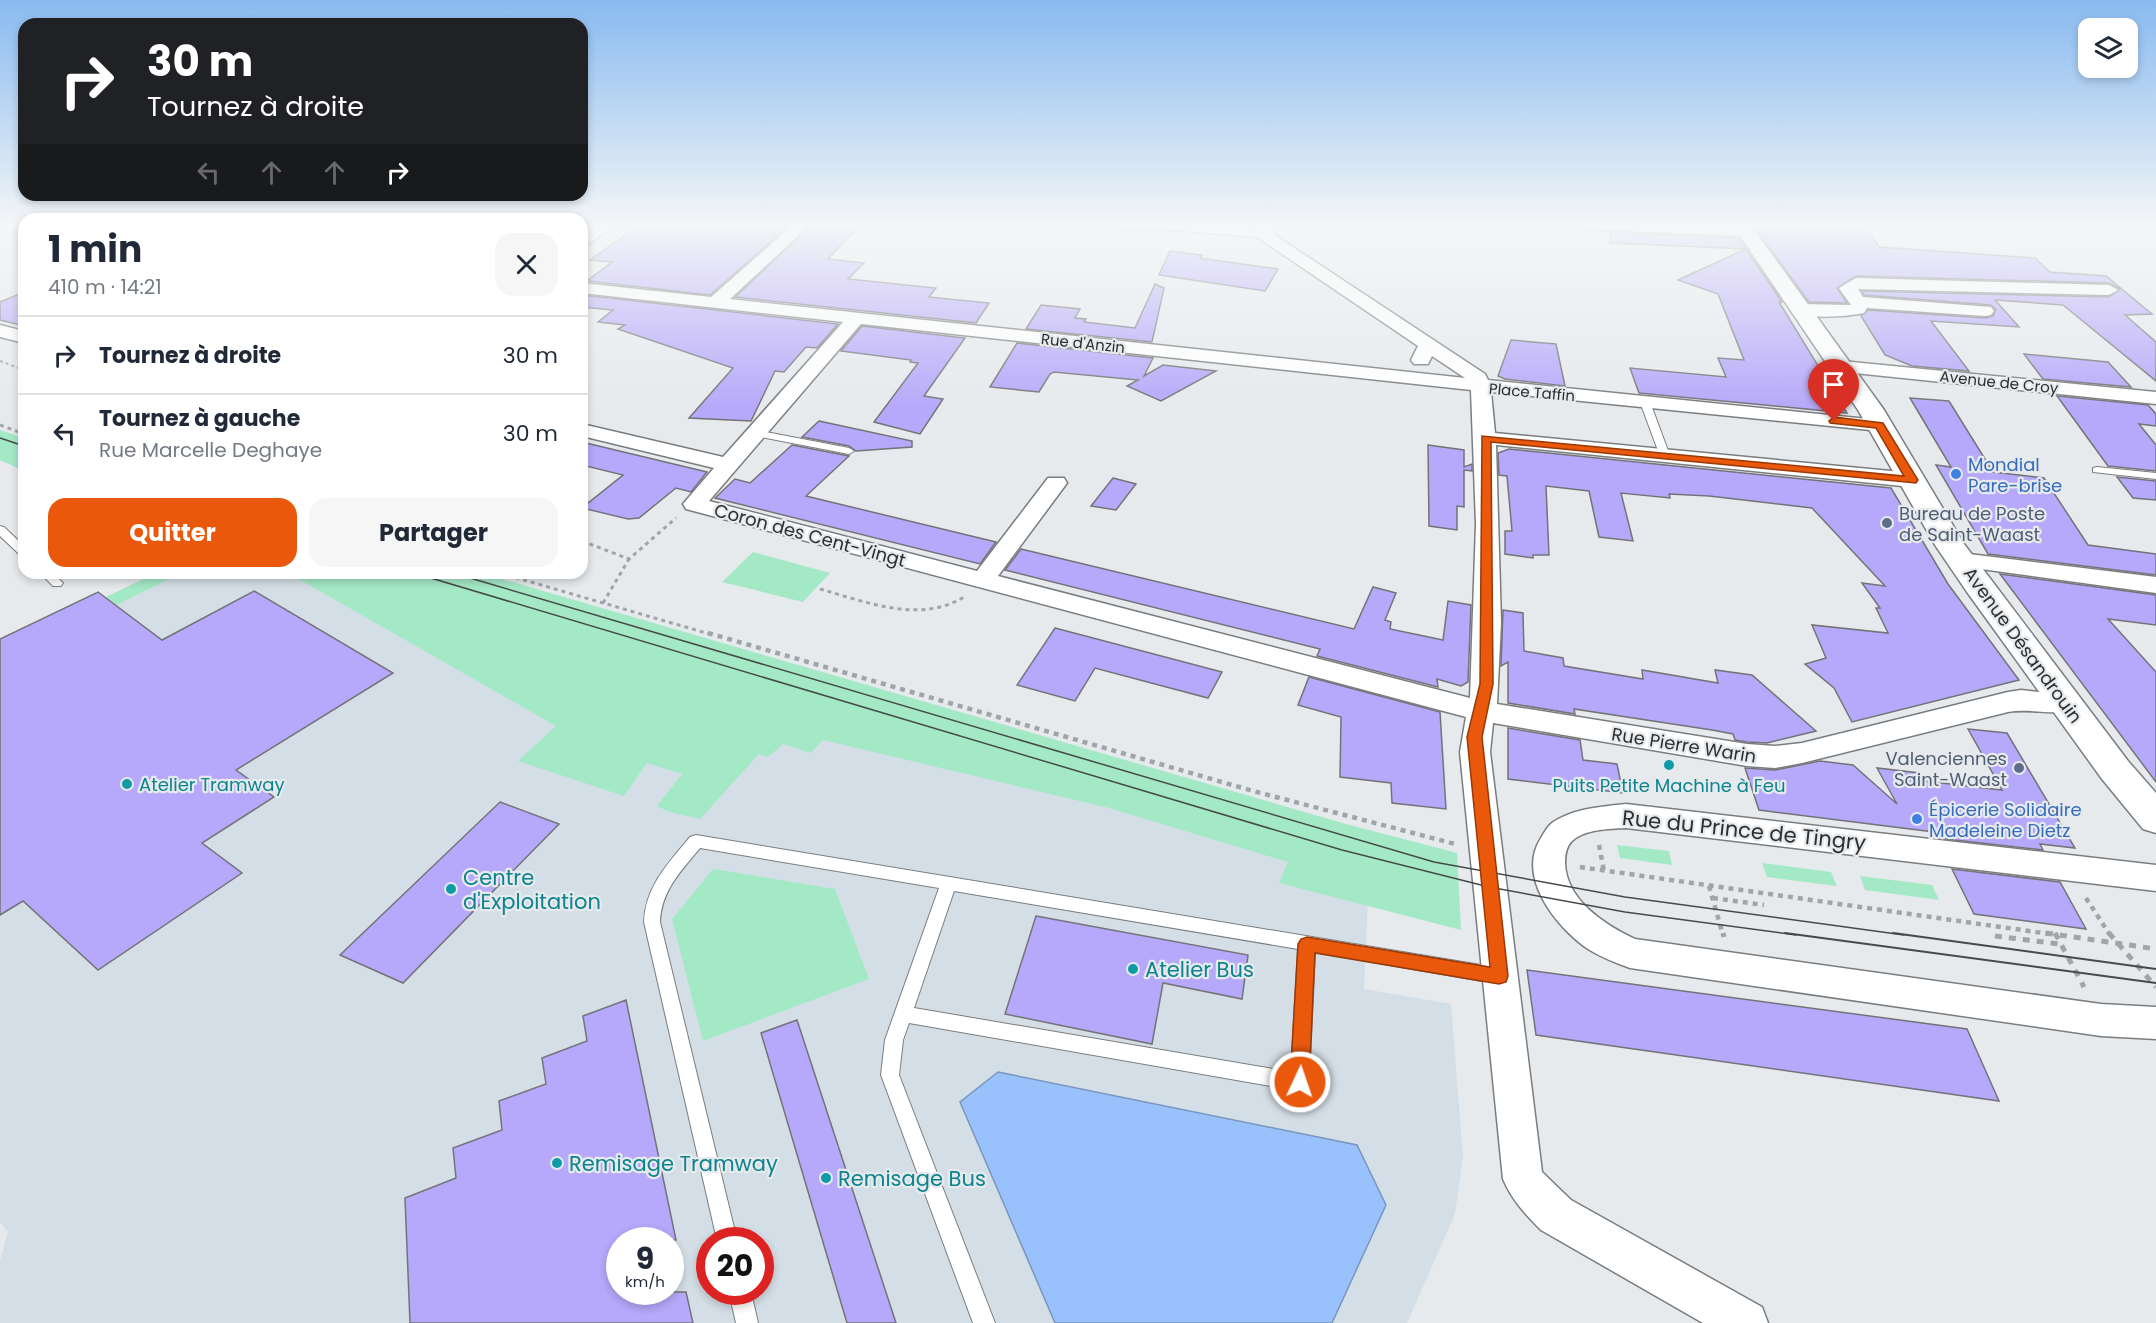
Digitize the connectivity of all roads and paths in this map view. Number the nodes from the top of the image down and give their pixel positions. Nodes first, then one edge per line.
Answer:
1 (734, 286) edge
2 (1348, 286) edge
3 (1785, 286) edge
4 (1852, 286) edge
5 (1955, 286) edge
6 (588, 289) edge
7 (2109, 290) dead end
8 (1858, 302) junction
9 (715, 303) junction
10 (1801, 309) junction
11 (1985, 311) dead end
12 (856, 319) junction
13 (0, 331) edge
14 (18, 336) edge
15 (1428, 344) junction
16 (0, 362) edge
17 (1842, 367) junction
18 (18, 368) edge
19 (1387, 376) junction
20 (1482, 386) junction
21 (2156, 398) edge
22 (1645, 402) junction
23 (0, 425) edge
24 (1880, 425) junction
25 (588, 431) edge
26 (18, 432) edge
27 (755, 433) junction
28 (1486, 438) junction
29 (849, 451) dead end
30 (1665, 456) junction
31 (728, 465) junction
32 (2097, 470) dead end
33 (2156, 476) edge
34 (1912, 480) junction
35 (1056, 483) dead end
36 (694, 504) junction
37 (0, 530) edge
38 (588, 543) edge
39 (18, 546) edge
40 (629, 560) junction
41 (1961, 560) junction
42 (53, 579) edge
43 (521, 579) edge
44 (982, 581) junction
45 (57, 583) dead end
46 (2156, 585) edge
47 (820, 588) dead end
48 (603, 603) junction
49 (1304, 665) joint
50 (2065, 703) junction
51 (1481, 711) junction
52 (2156, 819) edge
53 (1485, 850) junction
54 (1549, 861) junction
55 (2070, 868) junction
56 (2156, 878) edge
57 (949, 883) junction
58 (1709, 886) junction
59 (1713, 898) junction
60 (1764, 905) dead end
61 (2054, 933) junction
62 (1995, 936) dead end
63 (2115, 942) junction
64 (1307, 944) junction
65 (2060, 944) junction
66 (2156, 949) edge
67 (1734, 969) junction
68 (1499, 976) junction
69 (2156, 987) edge
70 (904, 1014) junction
71 (2101, 1020) junction
72 (2156, 1023) edge
73 (725, 1227) edge
74 (743, 1305) edge
75 (747, 1323) edge
76 (984, 1323) edge
77 (1746, 1323) edge

1 - 9 street
2 - 15 street
3 - 10 main road, Avenue Désandrouin
4 - 8 street
5 - 7 street
6 - 9 street, Rue d'Anzin
8 - 10 street
8 - 11 street
9 - 12 street, Rue d'Anzin
10 - 17 main road, Avenue Désandrouin
12 - 19 street, Rue d'Anzin
12 - 27 street, Coron des Cent-Vingt
13 - 14 street
15 - 19 street
15 - 20 street
16 - 18 path
17 - 21 street, Avenue de Croy
17 - 24 main road, Avenue Désandrouin
19 - 20 street, Rue d'Anzin
20 - 22 street, Place Taffin
20 - 28 street, Place Taffin
22 - 24 street, Place Taffin
22 - 30 lane
23 - 26 path
24 - 34 main road, Avenue Désandrouin
25 - 31 street
27 - 29 lane
27 - 31 street, Coron des Cent-Vingt
28 - 30 street
28 - 51 street, Place Taffin
30 - 34 street
31 - 36 street, Coron des Cent-Vingt
32 - 33 lane
34 - 41 main road, Avenue Désandrouin
35 - 44 street
36 - 40 path
36 - 44 street, Coron des Cent-Vingt
37 - 39 lane
38 - 40 path
40 - 48 path
41 - 46 street
41 - 50 main road, Avenue Désandrouin
42 - 45 lane
43 - 48 path
44 - 47 path
44 - 49 street, Coron des Cent-Vingt
48 - 53 path
49 - 51 street, Rue Pierre Warin
50 - 51 street, Rue Pierre Warin
50 - 52 main road, Avenue Désandrouin
51 - 53 street, Place Taffin
53 - 68 street, Place Taffin
54 - 55 street, Rue du Prince de Tingry
54 - 58 path
54 - 67 street
55 - 56 street, Rue du Prince de Tingry
55 - 63 path
57 - 64 lane
57 - 70 lane
57 - 73 lane
58 - 59 path
58 - 61 path
59 - 60 path
59 - 67 path
61 - 63 path
61 - 65 path
62 - 65 path
63 - 66 path
63 - 69 path
64 - 68 lane
64 - 70 lane
65 - 71 path
67 - 71 street
68 - 77 street, Place Taffin
70 - 76 lane
71 - 72 street
74 - 75 lane

